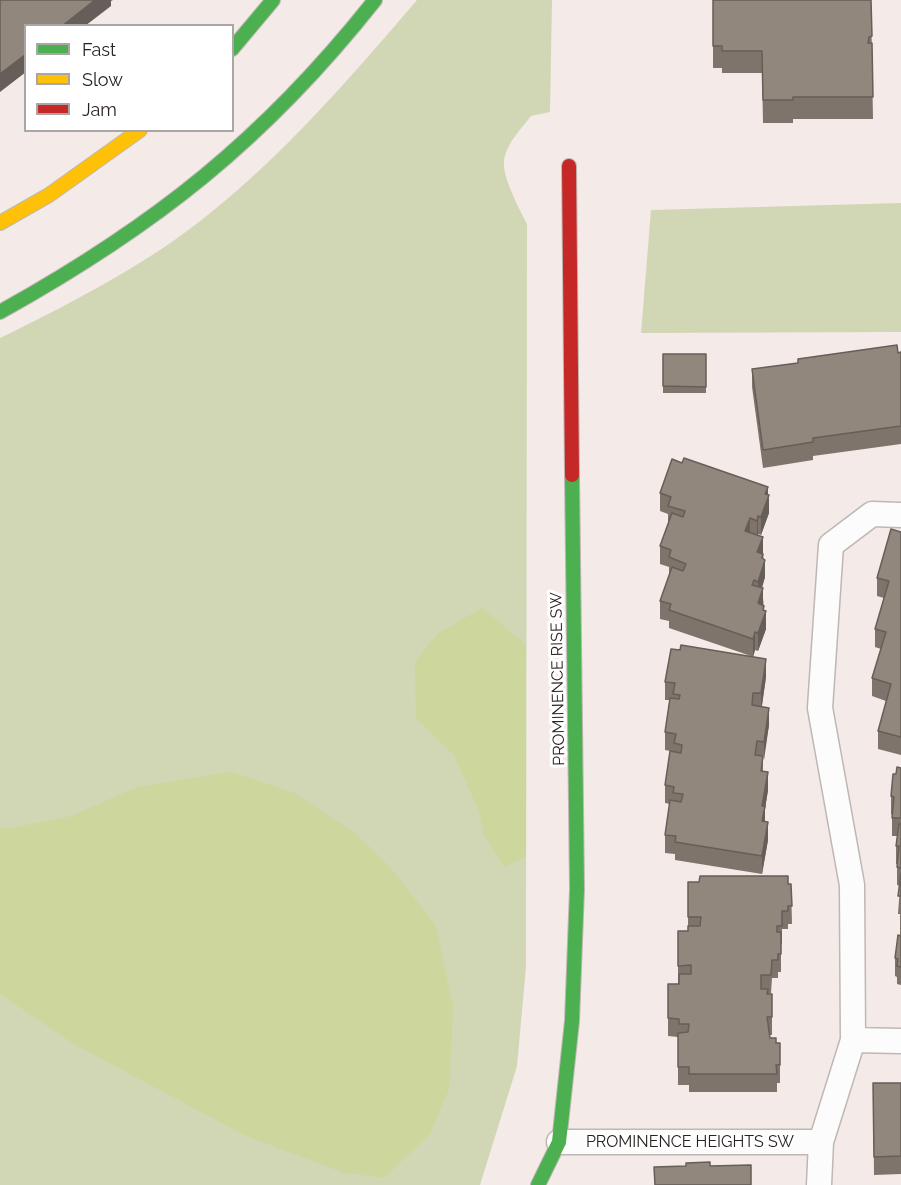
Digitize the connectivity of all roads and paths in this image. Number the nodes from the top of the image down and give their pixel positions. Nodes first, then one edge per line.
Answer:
1 (273, 0) edge
2 (375, 0) edge
3 (234, 47) edge
4 (137, 132) edge
5 (569, 166) dead end
6 (0, 223) edge
7 (0, 312) edge
8 (901, 515) edge
9 (853, 1040) junction
10 (901, 1041) edge
11 (559, 1142) junction
12 (820, 1142) junction
13 (538, 1185) edge
14 (819, 1185) edge

1 - 3 street
2 - 7 street
4 - 6 street
5 - 11 street, PROMINENCE RISE SW
8 - 9 lane
9 - 10 lane
9 - 12 lane
11 - 12 lane, PROMINENCE HEIGHTS SW
11 - 13 street, PROMINENCE RISE SW
12 - 14 lane

